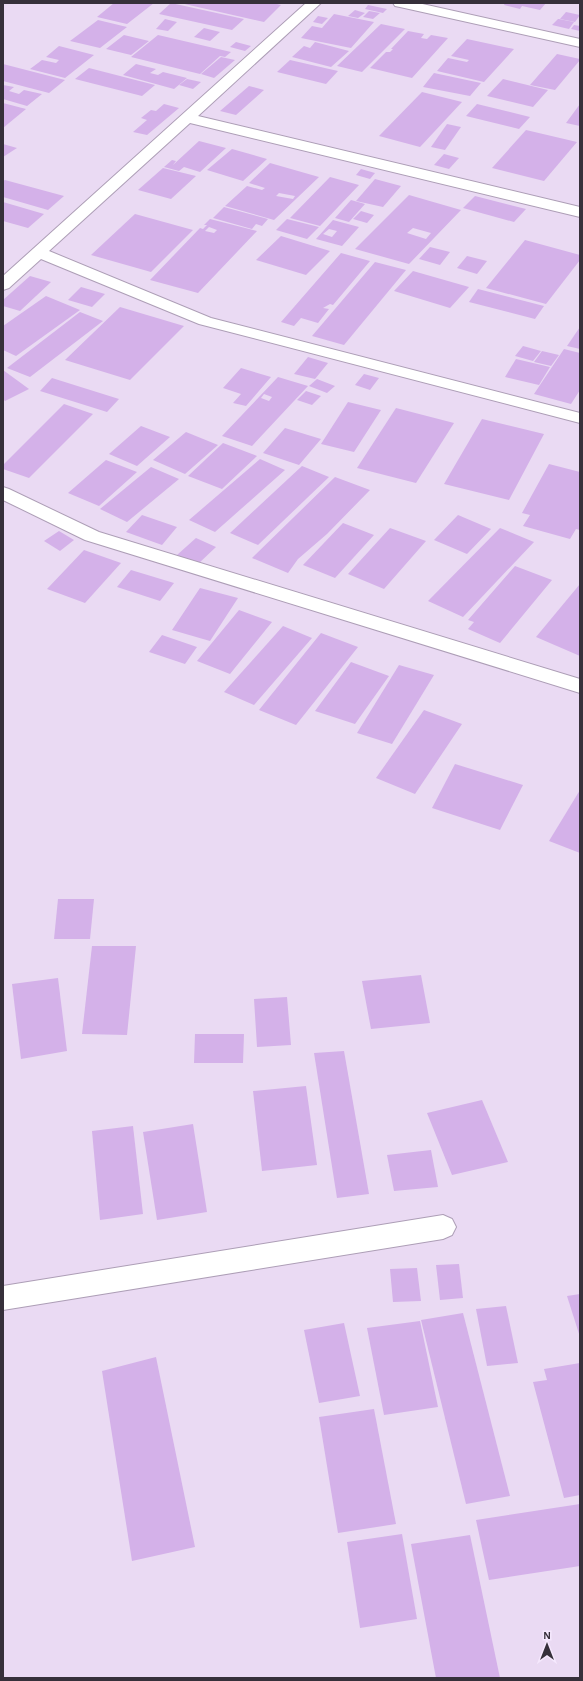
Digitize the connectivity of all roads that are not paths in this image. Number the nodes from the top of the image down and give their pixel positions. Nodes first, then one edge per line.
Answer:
1 (314, 3) edge
2 (400, 3) edge
3 (580, 43) edge
4 (188, 118) junction
5 (580, 212) edge
6 (40, 253) junction
7 (3, 285) edge
8 (580, 418) edge
9 (3, 493) edge
10 (580, 686) edge
11 (444, 1227) dead end
12 (3, 1298) edge

1 - 4 street
2 - 3 street
4 - 5 street
4 - 6 street
6 - 7 street
6 - 8 street
9 - 10 street
11 - 12 street

